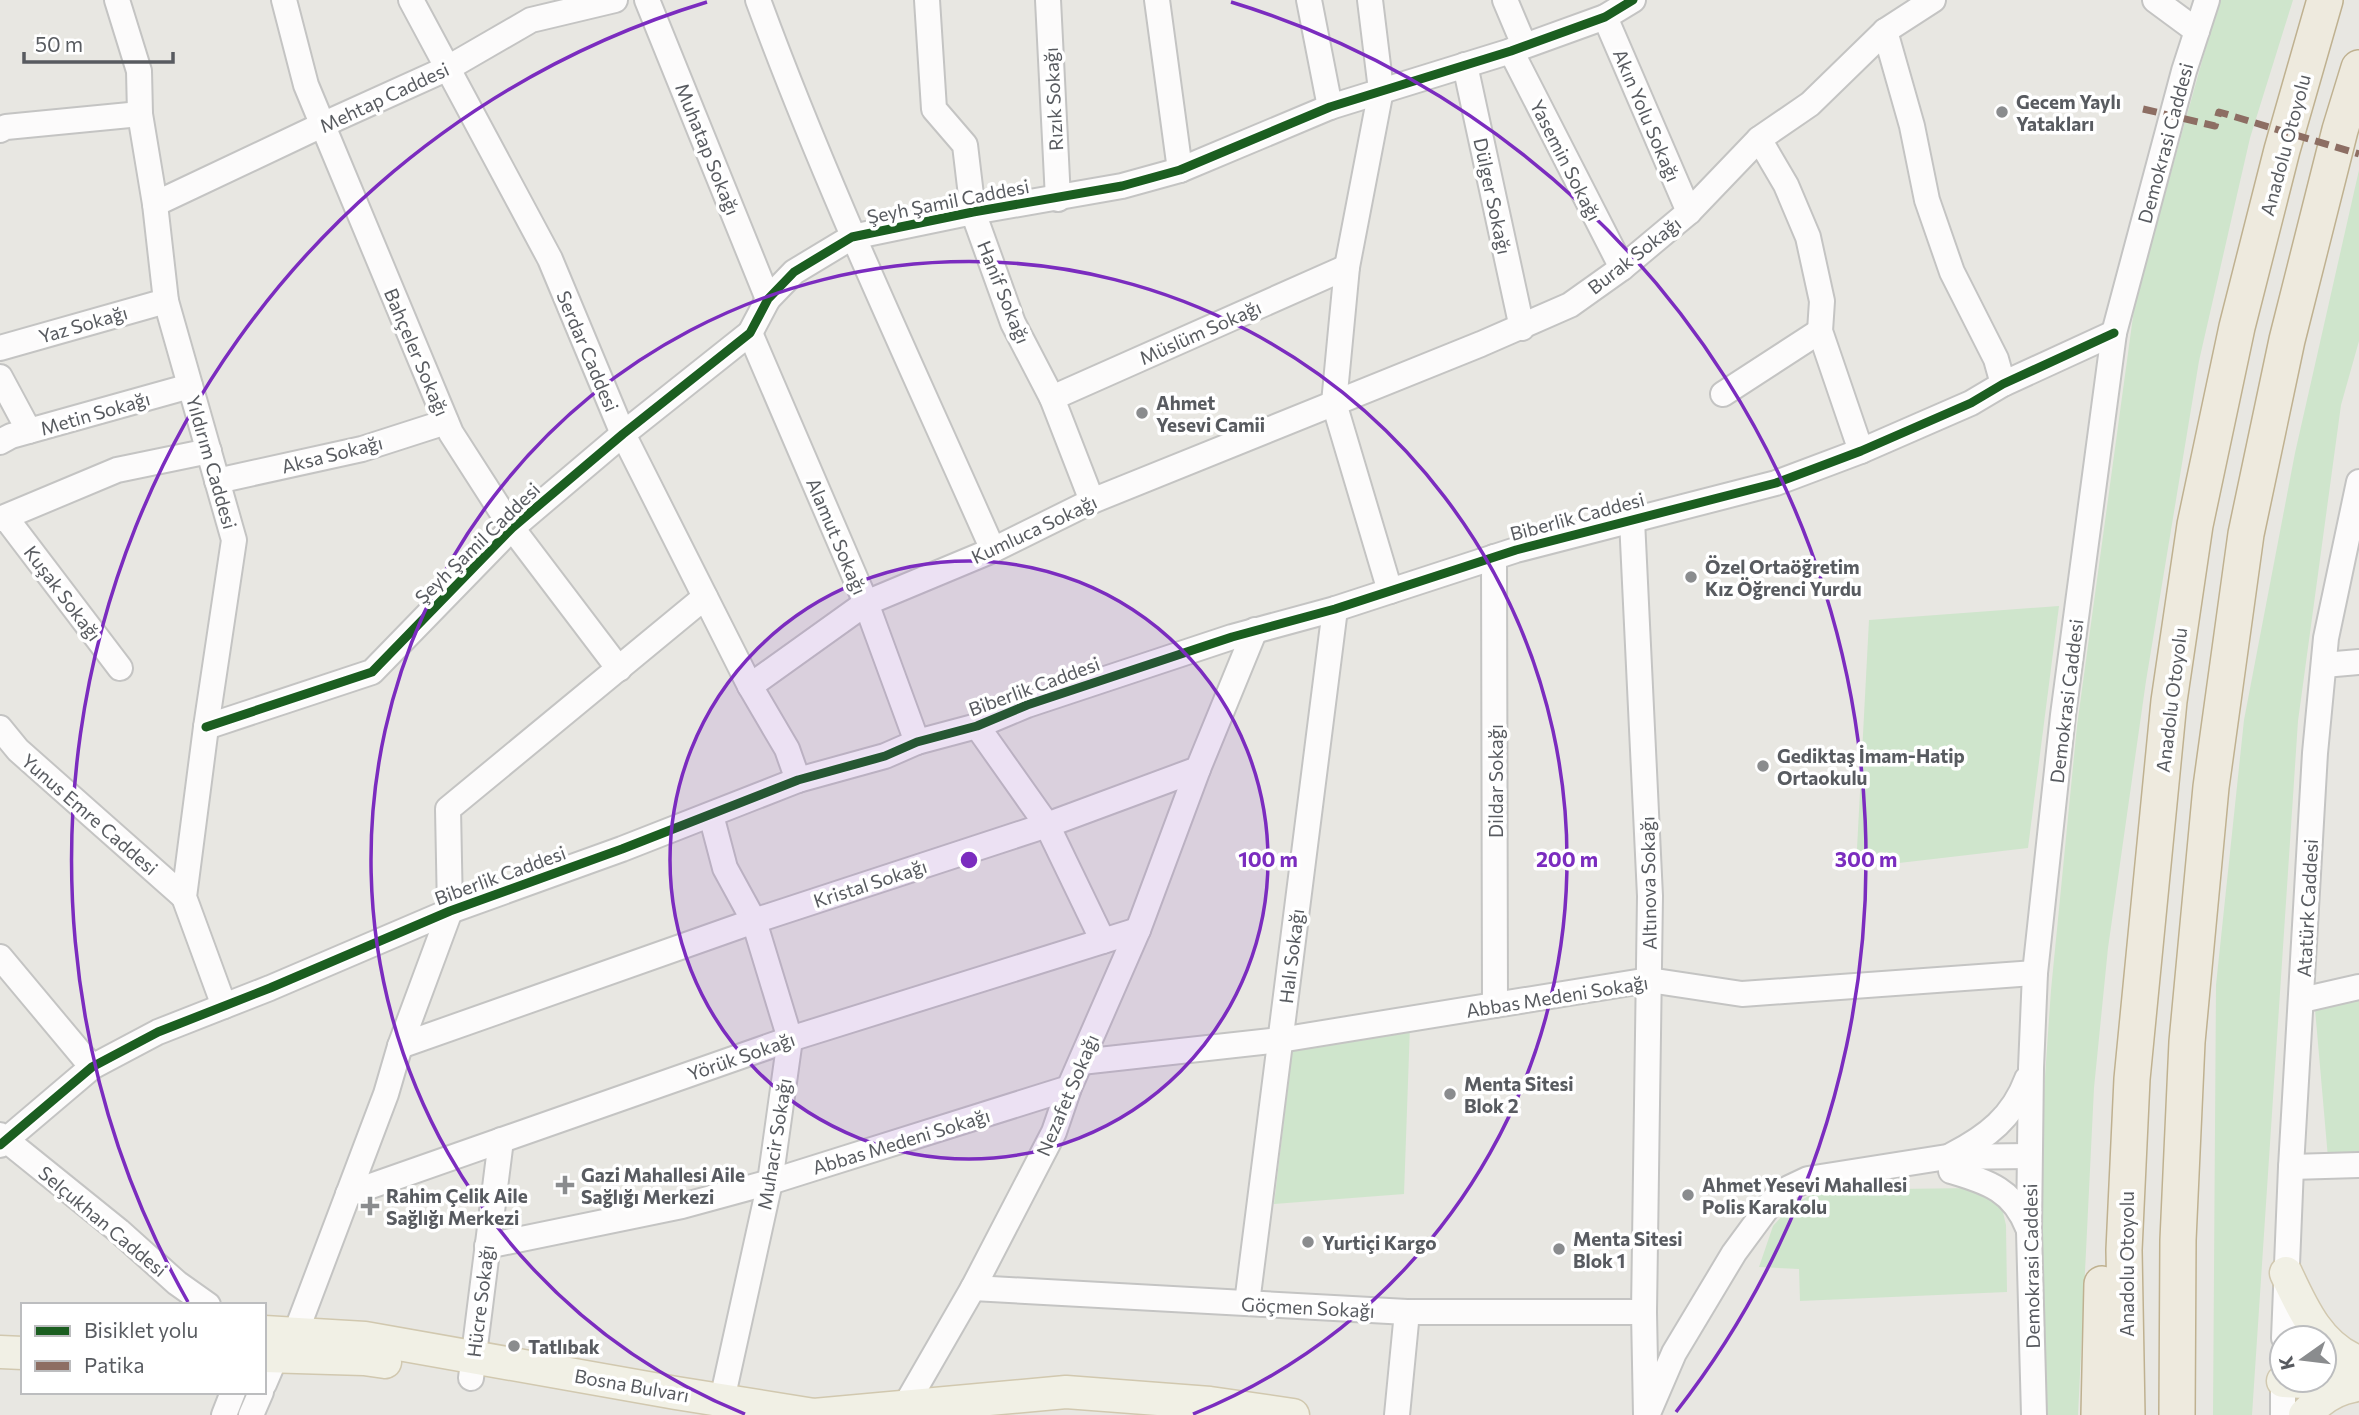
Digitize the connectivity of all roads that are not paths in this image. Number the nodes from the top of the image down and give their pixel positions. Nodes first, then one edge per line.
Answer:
1 (117, 0) edge
2 (284, 0) edge
3 (411, 0) edge
4 (615, 0) edge
5 (647, 0) edge
6 (758, 0) edge
7 (927, 0) edge
8 (1048, 0) edge
9 (1157, 0) edge
10 (1309, 0) edge
11 (1370, 0) edge
12 (1505, 0) edge
13 (1633, 0) edge
14 (1933, 0) edge
15 (2155, 0) edge
16 (2207, 0) edge
17 (2325, 0) edge
18 (529, 10) edge
19 (1605, 17) junction
20 (1885, 32) junction
21 (2197, 32) junction
22 (1518, 48) junction
23 (1465, 65) junction
24 (448, 68) junction
25 (2359, 68) edge
26 (1381, 90) junction
27 (1330, 107) junction
28 (140, 114) junction
29 (322, 125) junction
30 (0, 130) edge
31 (1759, 139) junction
32 (1180, 170) junction
33 (1058, 199) junction
34 (155, 204) junction
35 (973, 212) junction
36 (1689, 212) junction
37 (852, 237) junction
38 (1348, 267) junction
39 (1622, 268) junction
40 (768, 299) junction
41 (166, 301) junction
42 (1522, 328) junction
43 (1820, 331) junction
44 (750, 333) junction
45 (2113, 333) junction
46 (0, 348) edge
47 (0, 377) edge
48 (2003, 384) junction
49 (190, 386) junction
50 (1723, 394) dead end
51 (1052, 398) junction
52 (1334, 403) junction
53 (446, 422) junction
54 (29, 431) junction
55 (623, 434) junction
56 (0, 442) edge
57 (209, 451) junction
58 (1861, 451) junction
59 (217, 481) junction
60 (2359, 482) edge
61 (1092, 501) junction
62 (3, 518) edge
63 (1632, 520) junction
64 (512, 528) junction
65 (993, 550) junction
66 (1494, 557) junction
67 (1390, 591) junction
68 (705, 597) junction
69 (866, 603) junction
70 (1335, 609) junction
71 (1255, 631) junction
72 (2359, 662) edge
73 (2324, 665) junction
74 (120, 668) dead end
75 (619, 669) junction
76 (750, 686) junction
77 (2169, 701) junction
78 (977, 726) junction
79 (206, 727) junction
80 (0, 728) edge
81 (917, 742) junction
82 (1198, 769) junction
83 (798, 780) junction
84 (711, 815) junction
85 (1047, 825) junction
86 (184, 897) junction
87 (450, 911) junction
88 (754, 921) junction
89 (1138, 930) junction
90 (1103, 941) junction
91 (0, 957) edge
92 (2035, 973) junction
93 (1649, 980) junction
94 (2359, 987) edge
95 (2302, 1000) junction
96 (1495, 1005) junction
97 (224, 1006) junction
98 (790, 1039) junction
99 (1280, 1040) junction
100 (2187, 1042) junction
101 (400, 1046) junction
102 (1081, 1062) junction
103 (92, 1067) junction
104 (2031, 1068) junction
105 (1069, 1088) junction
106 (2, 1140) edge
107 (501, 1140) junction
108 (2029, 1161) junction
109 (1949, 1164) junction
110 (2359, 1165) edge
111 (2291, 1167) junction
112 (770, 1182) junction
113 (348, 1194) junction
114 (2029, 1231) junction
115 (487, 1246) junction
116 (2286, 1273) junction
117 (973, 1288) junction
118 (205, 1303) edge
119 (1247, 1303) junction
120 (1407, 1312) junction
121 (1644, 1312) junction
122 (2284, 1324) edge
123 (0, 1336) edge
124 (21, 1336) edge
125 (273, 1349) edge
126 (0, 1352) edge
127 (21, 1353) edge
128 (2338, 1365) edge
129 (472, 1367) junction
130 (2358, 1373) edge
131 (2338, 1375) edge
132 (232, 1394) edge
133 (260, 1394) edge
134 (2283, 1394) edge
135 (722, 1400) junction
136 (905, 1406) junction
137 (839, 1414) edge
138 (224, 1415) edge
139 (251, 1415) edge
140 (679, 1415) edge
141 (1043, 1415) edge
142 (1094, 1415) edge
143 (1293, 1415) edge
144 (1397, 1415) edge
145 (1646, 1415) edge
146 (2034, 1415) edge
147 (2099, 1415) edge
148 (2127, 1415) edge
149 (2177, 1415) edge
150 (2200, 1415) edge
151 (2283, 1415) edge
152 (2305, 1415) edge

1 - 28 street, Yıldırım Caddesi
2 - 29 street, Bahçeler Sokağı
3 - 24 street, Serdar Caddesi
4 - 18 street, Mehtap Caddesi
5 - 40 street, Muhatap Sokağı
6 - 37 street
7 - 35 street, Hanif Sokağı
8 - 33 street, Rızık Sokağı
9 - 32 street
10 - 27 street
11 - 26 street
12 - 22 street, Yasemin Sokağı
13 - 19 street, Şeyh Şamil Caddesi
14 - 20 street, Burak Sokağı
15 - 21 street
16 - 21 street, Demokrasi Caddesi
17 - 77 highway, Anadolu Otoyolu
18 - 24 street, Mehtap Caddesi
19 - 22 street, Şeyh Şamil Caddesi
19 - 36 street, Akın Yolu Sokağı
20 - 31 street, Burak Sokağı
20 - 48 street
21 - 45 street, Demokrasi Caddesi
22 - 23 street, Şeyh Şamil Caddesi
22 - 39 street, Yasemin Sokağı
23 - 26 street, Şeyh Şamil Caddesi
23 - 42 street, Dülger Sokağı
24 - 29 street, Mehtap Caddesi
24 - 55 street, Serdar Caddesi
25 - 100 highway
26 - 27 street, Şeyh Şamil Caddesi
26 - 38 street
27 - 32 street, Şeyh Şamil Caddesi
28 - 30 street
28 - 34 street, Yıldırım Caddesi
29 - 34 street, Mehtap Caddesi
29 - 53 street, Bahçeler Sokağı
31 - 36 street, Burak Sokağı
31 - 43 street
32 - 33 street, Şeyh Şamil Caddesi
33 - 35 street, Şeyh Şamil Caddesi
34 - 41 street, Yıldırım Caddesi
35 - 37 street, Şeyh Şamil Caddesi
35 - 51 street, Hanif Sokağı
36 - 39 street, Burak Sokağı
37 - 40 street, Şeyh Şamil Caddesi
37 - 65 street
38 - 51 street, Müslüm Sokağı
38 - 52 street
39 - 42 street, Burak Sokağı
40 - 44 street, Şeyh Şamil Caddesi
41 - 46 street, Yaz Sokağı
41 - 49 street, Yıldırım Caddesi
42 - 52 street, Burak Sokağı
43 - 50 street
43 - 58 street
44 - 55 street, Şeyh Şamil Caddesi
44 - 69 street, Alamut Sokağı
45 - 48 street, Biberlik Caddesi
45 - 92 street, Demokrasi Caddesi
47 - 54 street
48 - 58 street, Biberlik Caddesi
49 - 54 street, Metin Sokağı
49 - 57 street, Yıldırım Caddesi
51 - 61 street, Hanif Sokağı
52 - 61 street, Kumluca Sokağı
52 - 67 street
53 - 59 street, Aksa Sokağı
53 - 64 street, Bahçeler Sokağı
54 - 56 street, Metin Sokağı
55 - 64 street, Şeyh Şamil Caddesi
55 - 68 street, Serdar Caddesi
57 - 59 street, Yıldırım Caddesi
57 - 62 street
58 - 63 street, Biberlik Caddesi
59 - 79 street, Yıldırım Caddesi
60 - 73 street, Atatürk Caddesi
61 - 65 street, Kumluca Sokağı
62 - 74 street, Kuşak Sokağı
63 - 66 street, Biberlik Caddesi
63 - 93 street, Altınova Sokağı
64 - 75 street, Bahçeler Sokağı
64 - 79 street, Şeyh Şamil Caddesi
65 - 69 street, Kumluca Sokağı
66 - 67 street, Biberlik Caddesi
66 - 96 street, Dildar Sokağı
67 - 70 street, Biberlik Caddesi
68 - 75 street
68 - 76 street, Serdar Caddesi
69 - 76 street, Kumluca Sokağı
69 - 81 street, Alamut Sokağı
70 - 71 street, Biberlik Caddesi
70 - 99 street, Halı Sokağı
71 - 78 street, Biberlik Caddesi
71 - 82 street
72 - 73 street
73 - 95 street, Atatürk Caddesi
75 - 87 street
76 - 83 street, Serdar Caddesi
77 - 147 highway
77 - 148 highway, Anadolu Otoyolu
78 - 81 street, Biberlik Caddesi
78 - 85 street
79 - 86 street, Yıldırım Caddesi
80 - 86 street, Yunus Emre Caddesi
81 - 83 street, Biberlik Caddesi
82 - 85 street, Kristal Sokağı
82 - 89 street, Nezafet Sokağı
83 - 84 street, Biberlik Caddesi
84 - 87 street, Biberlik Caddesi
84 - 88 street, Muhacir Sokağı
85 - 88 street, Kristal Sokağı
85 - 90 street
86 - 97 street, Yıldırım Caddesi
87 - 97 street, Biberlik Caddesi
87 - 101 street
88 - 98 street, Muhacir Sokağı
88 - 101 street, Kristal Sokağı
89 - 90 street, Yörük Sokağı
89 - 102 street, Nezafet Sokağı
90 - 98 street, Yörük Sokağı
91 - 103 street
92 - 93 street, Abbas Medeni Sokağı
92 - 104 street, Demokrasi Caddesi
93 - 96 street, Abbas Medeni Sokağı
93 - 121 street, Altınova Sokağı
94 - 95 street
95 - 111 street, Atatürk Caddesi
96 - 99 street, Abbas Medeni Sokağı
97 - 103 street, Biberlik Caddesi
98 - 107 street, Yörük Sokağı
98 - 112 street, Muhacir Sokağı
99 - 102 street, Abbas Medeni Sokağı
99 - 119 street, Halı Sokağı
100 - 149 highway
100 - 150 highway
101 - 113 street
102 - 105 street, Nezafet Sokağı
103 - 106 street, Biberlik Caddesi
104 - 108 street, Demokrasi Caddesi
104 - 109 street
105 - 112 street, Abbas Medeni Sokağı
105 - 117 street, Nezafet Sokağı
106 - 118 street, Selçukhan Caddesi
107 - 113 street, Yörük Sokağı
107 - 115 street, Hücre Sokağı
108 - 109 street
108 - 114 street, Demokrasi Caddesi
109 - 114 street
109 - 145 street
110 - 111 street
111 - 116 street, Atatürk Caddesi
112 - 115 street, Abbas Medeni Sokağı
112 - 135 street, Muhacir Sokağı
113 - 125 street
114 - 146 street, Demokrasi Caddesi
115 - 129 street, Hücre Sokağı
116 - 122 street, Atatürk Caddesi
116 - 130 main road
117 - 119 street, Göçmen Sokağı
117 - 136 street, Nezafet Sokağı
119 - 120 street, Göçmen Sokağı
120 - 121 street, Göçmen Sokağı
120 - 144 street
121 - 145 street, Altınova Sokağı
123 - 124 main road
125 - 129 main road, Bosna Bulvarı
126 - 127 main road
128 - 130 main road
129 - 135 main road, Bosna Bulvarı
129 - 140 main road, Bosna Bulvarı
130 - 131 main road
130 - 152 main road
132 - 138 street
133 - 139 street
134 - 151 street
135 - 137 main road, Bosna Bulvarı
136 - 137 main road, Bosna Bulvarı
136 - 143 main road, Bosna Bulvarı
141 - 142 main road

